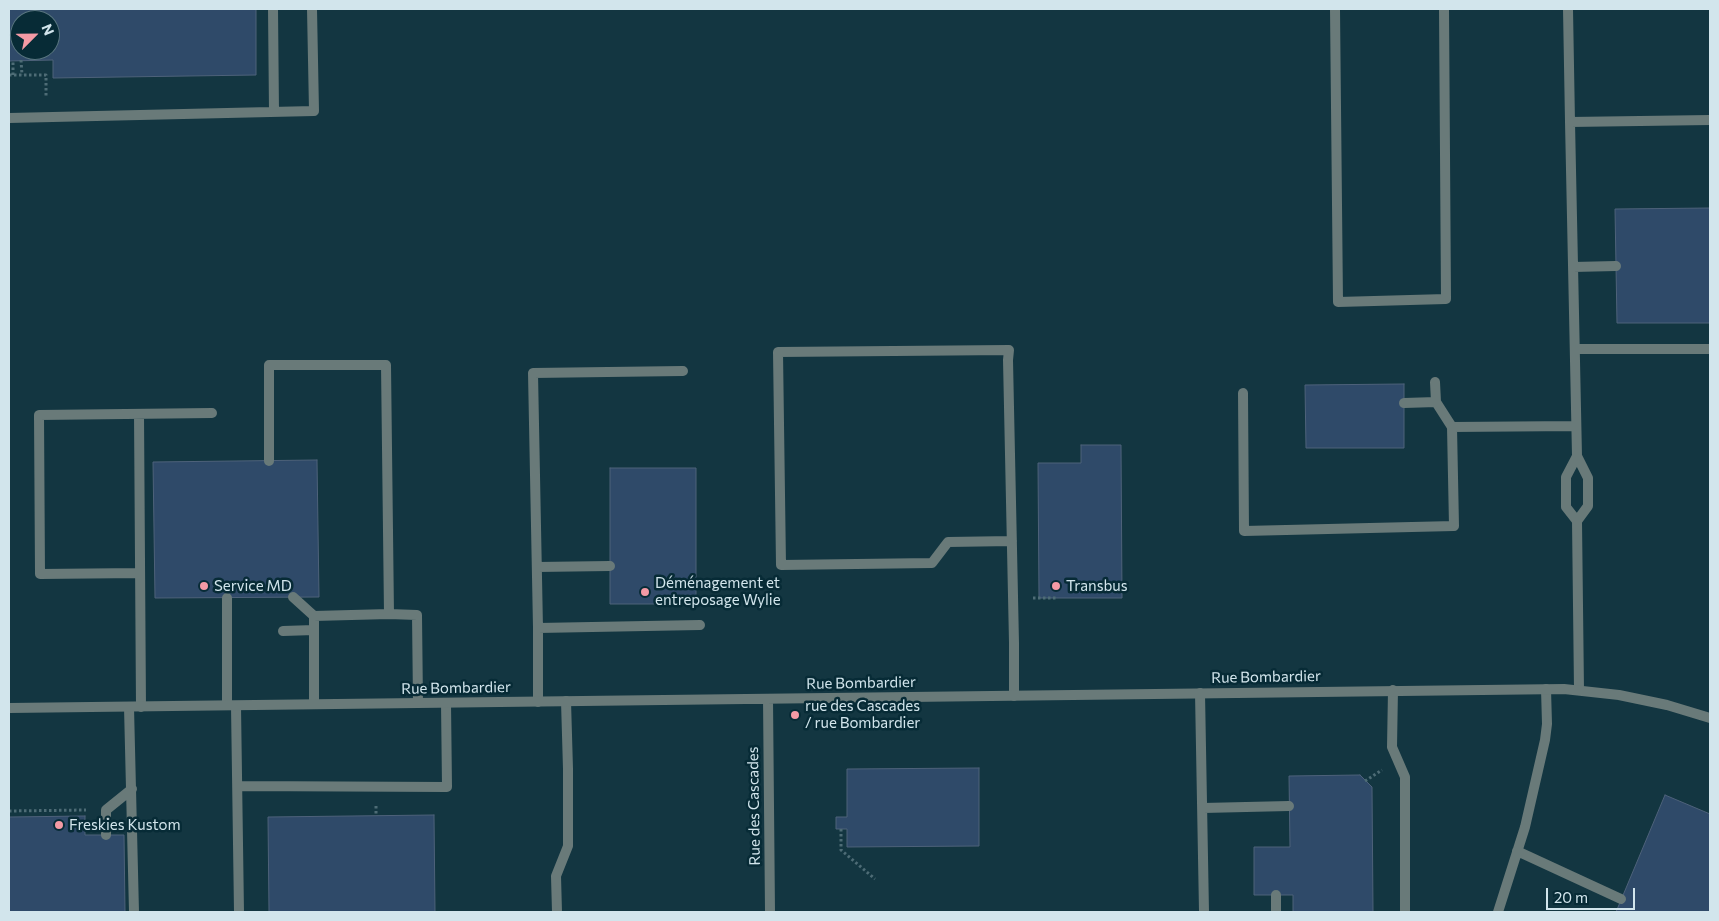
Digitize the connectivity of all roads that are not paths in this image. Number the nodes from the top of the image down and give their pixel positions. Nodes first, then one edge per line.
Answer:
1 (272, 9) edge
2 (312, 9) edge
3 (1335, 9) edge
4 (1444, 9) edge
5 (1568, 9) edge
6 (274, 112) junction
7 (9, 118) edge
8 (1710, 120) edge
9 (1570, 122) junction
10 (1616, 266) dead end
11 (1573, 267) junction
12 (1710, 348) edge
13 (1575, 349) junction
14 (683, 371) dead end
15 (1436, 382) dead end
16 (1243, 392) dead end
17 (1436, 402) junction
18 (1404, 403) dead end
19 (212, 413) dead end
20 (139, 414) junction
21 (1576, 426) junction
22 (1452, 427) junction
23 (1577, 456) junction
24 (269, 461) dead end
25 (1577, 521) junction
26 (1012, 541) junction
27 (610, 566) dead end
28 (537, 567) junction
29 (140, 573) junction
30 (293, 597) dead end
31 (227, 598) dead end
32 (389, 614) junction
33 (314, 616) junction
34 (700, 625) dead end
35 (538, 628) junction
36 (314, 630) junction
37 (283, 631) dead end
38 (1546, 689) junction
39 (1393, 690) junction
40 (1579, 690) junction
41 (1200, 693) junction
42 (1014, 696) junction
43 (768, 699) junction
44 (566, 701) junction
45 (538, 702) junction
46 (418, 703) junction
47 (446, 703) junction
48 (314, 704) junction
49 (232, 706) junction
50 (129, 707) junction
51 (141, 707) junction
52 (9, 708) edge
53 (1710, 718) edge
54 (238, 786) junction
55 (132, 789) junction
56 (1290, 806) dead end
57 (1203, 808) junction
58 (106, 835) dead end
59 (1517, 851) junction
60 (1276, 895) dead end
61 (1621, 899) dead end
62 (134, 912) edge
63 (239, 912) edge
64 (557, 912) edge
65 (770, 912) edge
66 (1204, 912) edge
67 (1276, 912) edge
68 (1405, 912) edge
69 (1498, 912) edge

1 - 6 street
2 - 6 street
3 - 4 street
5 - 9 street
6 - 7 street
8 - 9 street
9 - 11 street
10 - 11 street
11 - 13 street
12 - 13 street
13 - 21 street
14 - 28 street
15 - 17 street
16 - 22 street
17 - 18 street
17 - 22 street
19 - 20 street
20 - 29 street
20 - 29 street
21 - 22 street
21 - 23 street
23 - 25 street
23 - 25 street
24 - 32 street
25 - 40 street
26 - 26 street
26 - 42 street
27 - 28 street
28 - 35 street
29 - 51 street
30 - 33 street
31 - 49 street
32 - 33 street
32 - 46 street
33 - 36 street
34 - 35 street
35 - 45 street
36 - 37 street
36 - 48 street
38 - 39 street, Rue Bombardier
38 - 40 street, Rue Bombardier
38 - 59 street
39 - 41 street, Rue Bombardier
39 - 68 street
40 - 53 street, Rue Bombardier
41 - 42 street, Rue Bombardier
41 - 57 street
42 - 43 street, Rue Bombardier
43 - 44 street, Rue Bombardier
43 - 65 street, Rue des Cascades
44 - 45 street, Rue Bombardier
44 - 64 street
45 - 47 street, Rue Bombardier
46 - 47 street, Rue Bombardier
46 - 48 street, Rue Bombardier
47 - 54 street
48 - 49 street, Rue Bombardier
49 - 51 street, Rue Bombardier
49 - 54 street
50 - 51 street, Rue Bombardier
50 - 52 street, Rue Bombardier
50 - 55 street
54 - 63 street
55 - 58 street
55 - 62 street
56 - 57 street
57 - 66 street
59 - 61 street
59 - 69 street
60 - 67 street

